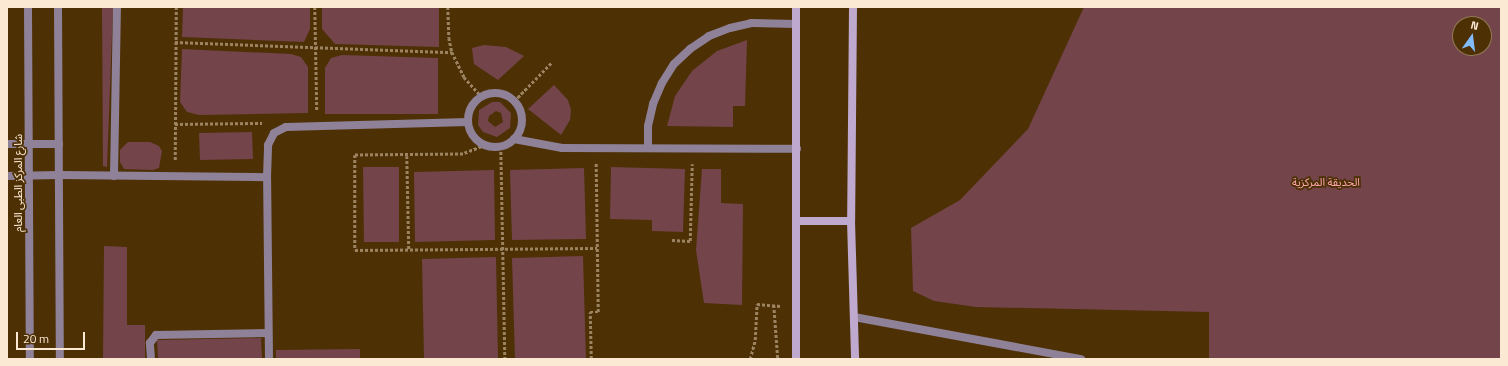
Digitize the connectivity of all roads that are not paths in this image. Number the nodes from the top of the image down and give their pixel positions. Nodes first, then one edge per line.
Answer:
1 (28, 7) edge
2 (58, 7) edge
3 (117, 7) edge
4 (796, 7) edge
5 (853, 7) edge
6 (796, 24) junction
7 (468, 122) junction
8 (514, 139) junction
9 (7, 144) edge
10 (29, 144) junction
11 (59, 144) junction
12 (648, 148) junction
13 (797, 149) junction
14 (59, 175) junction
15 (7, 176) edge
16 (29, 176) junction
17 (114, 176) junction
18 (267, 177) junction
19 (797, 221) junction
20 (851, 222) junction
21 (854, 317) junction
22 (268, 333) junction
23 (30, 359) edge
24 (60, 359) edge
25 (151, 359) edge
26 (269, 359) edge
27 (796, 359) edge
28 (855, 359) edge
29 (1081, 359) edge

1 - 10 street, شارع المركز الطبى العام
2 - 11 street
3 - 17 street
4 - 6 main road
5 - 20 main road
6 - 12 street
6 - 13 main road
7 - 8 street
7 - 8 street
7 - 18 street
8 - 12 street
9 - 10 street
10 - 11 street
10 - 16 street, شارع المركز الطبى العام
11 - 14 street
12 - 13 street
13 - 19 main road
14 - 16 street
14 - 17 street
14 - 24 street
15 - 16 street
16 - 23 street, شارع المركز الطبى العام
17 - 18 street
18 - 22 street
19 - 20 main road
19 - 27 main road
20 - 21 main road
21 - 28 main road
21 - 29 street
22 - 25 street
22 - 26 street

